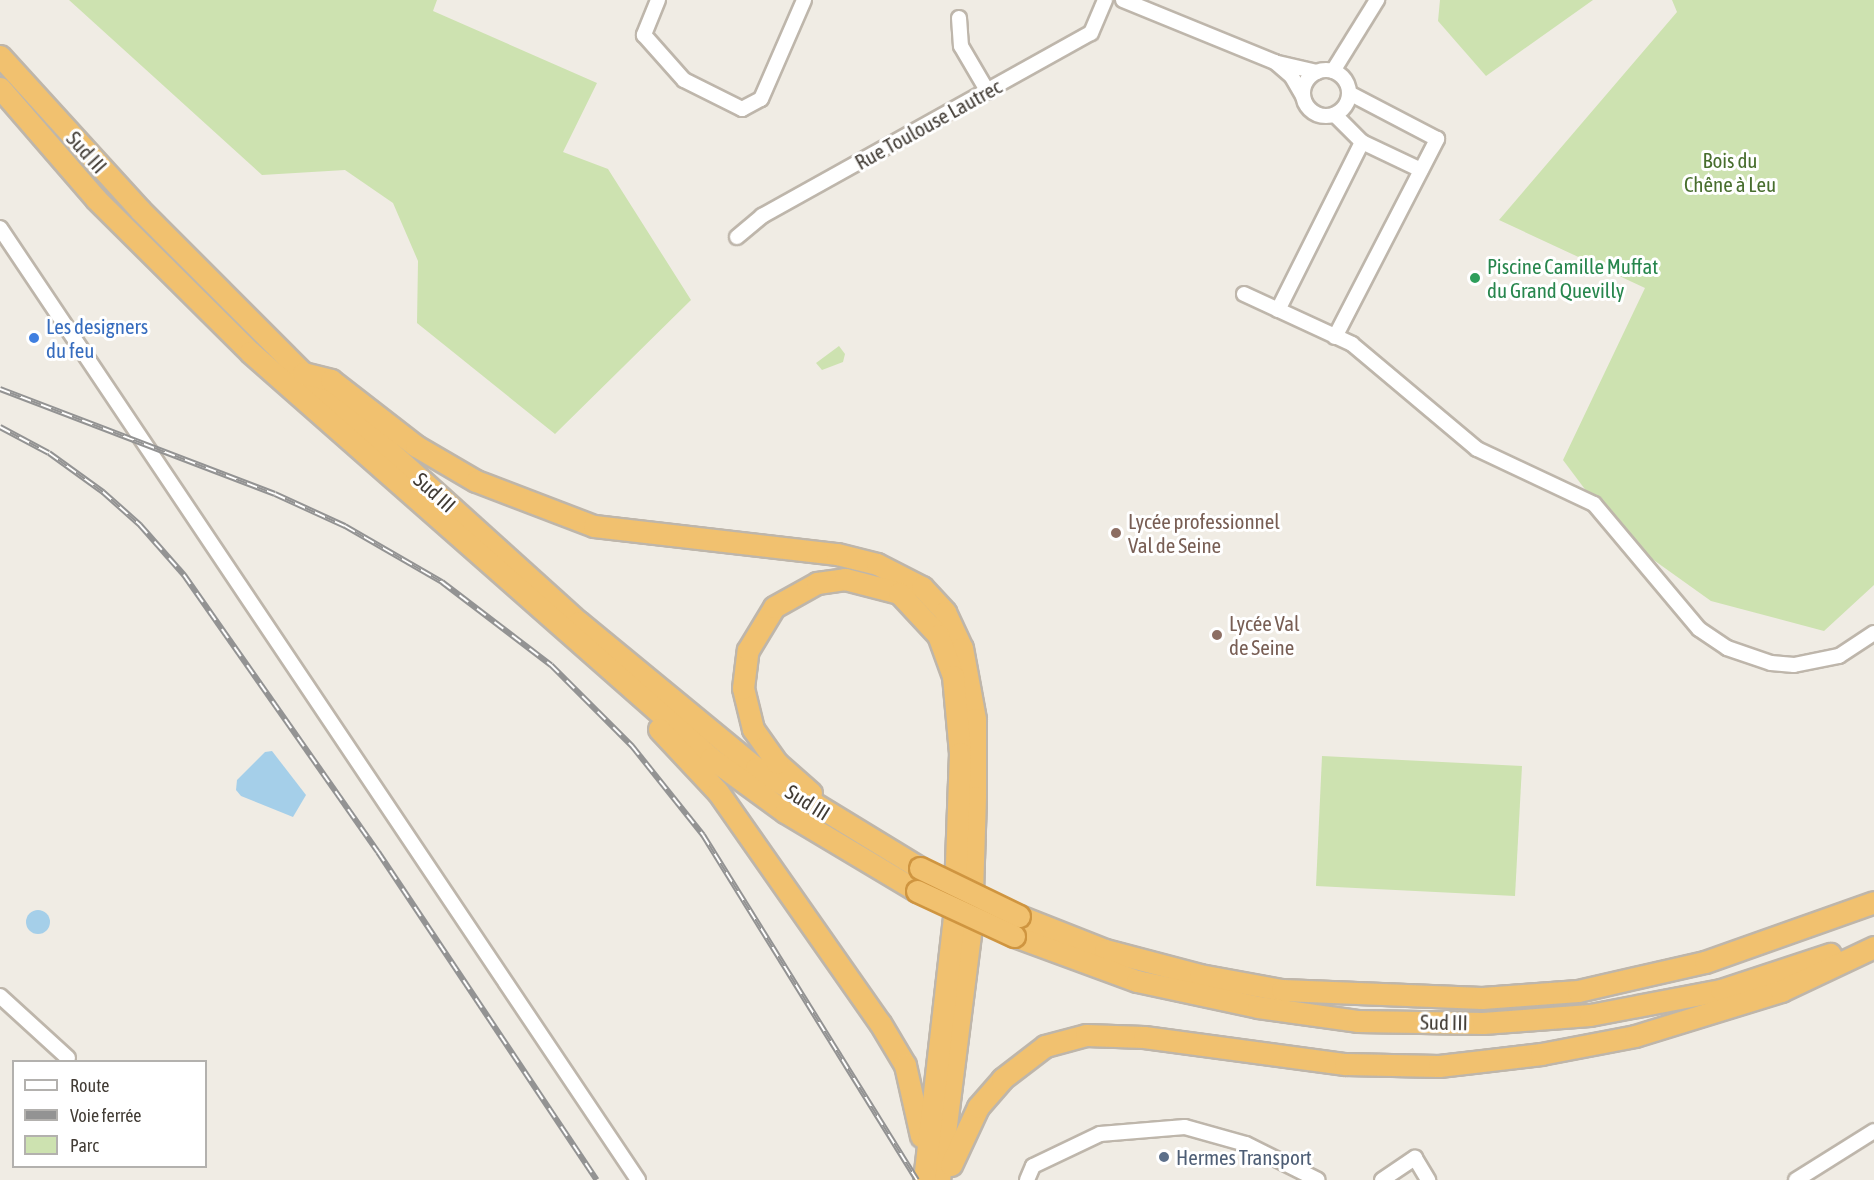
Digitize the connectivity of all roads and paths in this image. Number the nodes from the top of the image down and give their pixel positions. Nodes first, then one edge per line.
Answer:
1 (658, 0) edge
2 (804, 0) edge
3 (1105, 0) edge
4 (1123, 0) edge
5 (1377, 0) edge
6 (959, 18) dead end
7 (0, 56) edge
8 (1275, 62) junction
9 (1333, 71) junction
10 (1317, 72) junction
11 (0, 88) edge
12 (987, 92) junction
13 (1349, 93) junction
14 (1303, 96) junction
15 (1335, 115) junction
16 (1362, 142) junction
17 (1421, 170) junction
18 (0, 228) edge
19 (737, 237) dead end
20 (1244, 294) dead end
21 (1278, 310) junction
22 (1335, 337) junction
23 (303, 373) junction
24 (1874, 633) edge
25 (637, 693) junction
26 (849, 827) junction
27 (1874, 902) edge
28 (1016, 926) junction
29 (1874, 936) edge
30 (1874, 948) edge
31 (0, 996) edge
32 (68, 1058) dead end
33 (1874, 1131) edge
34 (638, 1180) edge
35 (919, 1180) edge
36 (924, 1180) edge
37 (939, 1180) edge
38 (948, 1180) edge
39 (1027, 1180) edge
40 (1318, 1180) edge
41 (1382, 1180) edge
42 (1428, 1180) edge
43 (1796, 1180) edge

1 - 2 street
3 - 12 street, Rue Toulouse Lautrec
4 - 8 street
5 - 9 street
6 - 12 street
7 - 23 highway, Sud III
8 - 10 street
8 - 14 street
9 - 10 street
9 - 13 street
10 - 14 street
11 - 25 highway, Sud III
12 - 19 street, Rue Toulouse Lautrec
13 - 15 street
13 - 17 street
14 - 15 street
15 - 16 street
16 - 17 street
16 - 21 street
17 - 22 street
18 - 34 street
20 - 21 street
21 - 22 street
22 - 24 street
23 - 26 highway, Sud III
23 - 37 highway
25 - 28 highway, Sud III, bridge
25 - 35 highway
26 - 28 highway, Sud III, bridge
26 - 36 highway
27 - 28 highway, Sud III
28 - 29 highway, Sud III
30 - 38 highway
31 - 32 street
33 - 43 street
39 - 40 street
41 - 42 street

